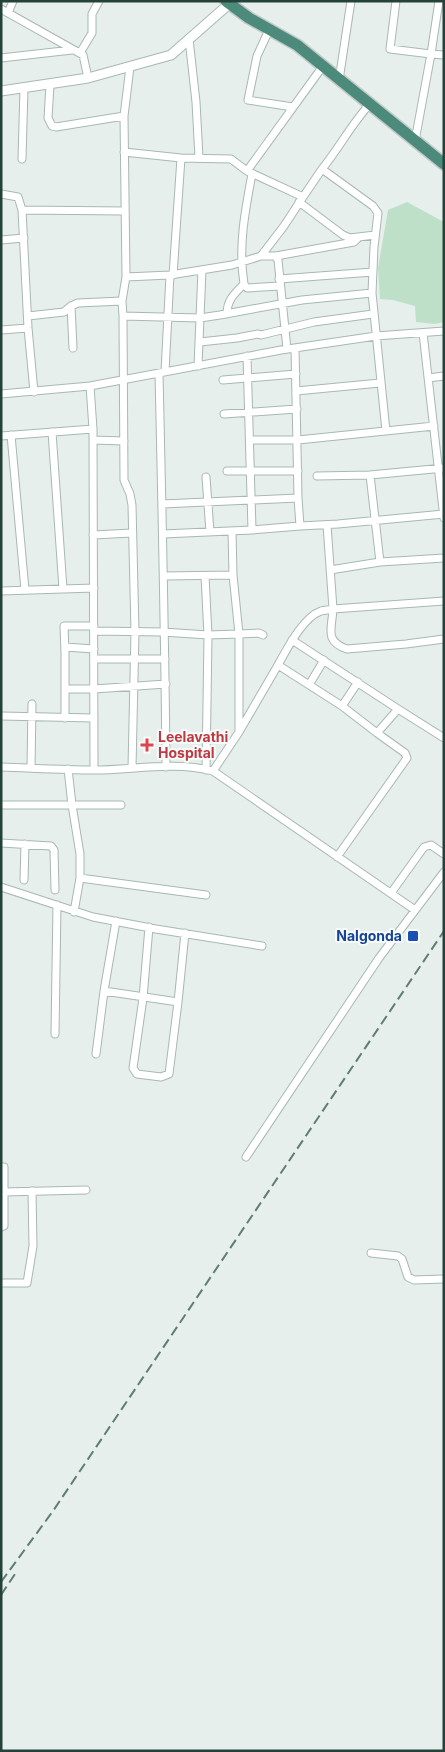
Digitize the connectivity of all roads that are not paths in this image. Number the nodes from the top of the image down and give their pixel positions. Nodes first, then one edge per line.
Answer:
1 (14, 1) edge
2 (99, 1) edge
3 (351, 1) edge
4 (396, 1) edge
5 (439, 1) edge
6 (228, 3) edge
7 (5, 11) edge
8 (269, 30) junction
9 (189, 39) junction
10 (76, 51) junction
11 (431, 54) junction
12 (444, 55) edge
13 (1, 58) edge
14 (323, 66) junction
15 (130, 67) junction
16 (88, 78) junction
17 (339, 80) junction
18 (50, 85) junction
19 (24, 88) junction
20 (1, 91) edge
21 (369, 105) junction
22 (293, 107) junction
23 (124, 116) junction
24 (415, 141) junction
25 (124, 152) junction
26 (180, 158) junction
27 (199, 158) junction
28 (22, 159) dead end
29 (444, 164) edge
30 (322, 169) junction
31 (250, 173) junction
32 (1, 194) edge
33 (301, 199) junction
34 (22, 210) junction
35 (124, 211) junction
36 (375, 235) junction
37 (24, 238) junction
38 (359, 238) junction
39 (1, 240) edge
40 (261, 256) junction
41 (276, 256) junction
42 (240, 263) junction
43 (202, 270) junction
44 (373, 272) junction
45 (172, 275) junction
46 (126, 277) junction
47 (280, 283) junction
48 (244, 284) junction
49 (372, 293) junction
50 (122, 300) junction
51 (282, 303) junction
52 (71, 306) junction
53 (227, 314) junction
54 (373, 314) junction
55 (28, 316) junction
56 (123, 316) junction
57 (166, 317) junction
58 (200, 318) junction
59 (28, 328) junction
60 (1, 330) edge
61 (284, 330) junction
62 (444, 331) edge
63 (423, 333) junction
64 (376, 336) junction
65 (200, 342) junction
66 (73, 348) dead end
67 (295, 348) junction
68 (287, 349) junction
69 (247, 356) junction
70 (198, 366) junction
71 (162, 373) junction
72 (296, 374) junction
73 (444, 376) edge
74 (248, 377) junction
75 (428, 378) junction
76 (124, 380) junction
77 (222, 380) dead end
78 (380, 383) junction
79 (90, 386) junction
80 (296, 391) junction
81 (34, 392) junction
82 (1, 394) edge
83 (297, 409) junction
84 (249, 412) junction
85 (224, 414) dead end
86 (434, 426) junction
87 (93, 429) junction
88 (386, 431) junction
89 (52, 432) junction
90 (11, 435) junction
91 (1, 436) edge
92 (93, 440) junction
93 (250, 440) junction
94 (298, 440) junction
95 (124, 441) junction
96 (441, 469) edge
97 (298, 470) junction
98 (227, 471) dead end
99 (251, 471) junction
100 (370, 475) junction
101 (317, 476) dead end
102 (206, 477) dead end
103 (298, 498) junction
104 (252, 499) junction
105 (209, 503) junction
106 (162, 504) junction
107 (444, 515) edge
108 (374, 520) junction
109 (327, 525) junction
110 (300, 526) junction
111 (252, 530) junction
112 (232, 531) junction
113 (210, 532) junction
114 (132, 533) junction
115 (163, 534) junction
116 (93, 535) junction
117 (444, 558) edge
118 (380, 562) junction
119 (330, 570) junction
120 (233, 575) junction
121 (164, 576) junction
122 (205, 576) junction
123 (94, 588) junction
124 (63, 589) junction
125 (25, 590) junction
126 (1, 591) edge
127 (444, 601) edge
128 (333, 610) junction
129 (94, 628) junction
130 (135, 632) junction
131 (163, 632) junction
132 (239, 634) junction
133 (208, 635) junction
134 (262, 635) dead end
135 (444, 639) edge
136 (292, 640) junction
137 (65, 647) junction
138 (94, 649) junction
139 (94, 658) junction
140 (165, 658) junction
141 (134, 659) junction
142 (324, 660) junction
143 (278, 665) junction
144 (358, 682) junction
145 (166, 684) junction
146 (309, 685) junction
147 (133, 686) junction
148 (65, 689) junction
149 (94, 689) junction
150 (32, 704) dead end
151 (342, 706) junction
152 (398, 709) junction
153 (1, 716) edge
154 (31, 717) junction
155 (65, 718) junction
156 (94, 718) junction
157 (240, 732) junction
158 (377, 732) junction
159 (444, 738) edge
160 (166, 766) junction
161 (1, 767) edge
162 (31, 768) junction
163 (132, 768) junction
164 (68, 769) junction
165 (94, 770) junction
166 (210, 771) junction
167 (1, 805) edge
168 (72, 805) junction
169 (121, 806) dead end
170 (1, 843) edge
171 (25, 844) junction
172 (443, 852) edge
173 (338, 857) junction
174 (444, 872) edge
175 (80, 878) junction
176 (24, 880) dead end
177 (1, 887) edge
178 (56, 890) dead end
179 (391, 893) junction
180 (206, 895) dead end
181 (56, 905) junction
182 (415, 910) junction
183 (74, 912) junction
184 (116, 921) junction
185 (149, 927) junction
186 (185, 933) junction
187 (262, 946) dead end
188 (104, 991) junction
189 (143, 998) junction
190 (178, 1002) junction
191 (55, 1034) dead end
192 (96, 1054) dead end
193 (246, 1158) dead end
194 (1, 1167) edge
195 (86, 1190) dead end
196 (32, 1191) junction
197 (2, 1192) edge
198 (1, 1227) edge
199 (371, 1253) dead end
200 (444, 1279) edge
201 (1, 1283) edge

1 - 7 street
2 - 10 street
3 - 17 street
4 - 11 street
5 - 11 street
6 - 8 highway
6 - 9 street
7 - 10 street
8 - 14 highway
8 - 22 street
9 - 15 street
9 - 27 street
10 - 13 street
10 - 16 street
11 - 12 street
11 - 24 street
14 - 17 highway
14 - 22 street
15 - 16 street
15 - 23 street
16 - 18 street
17 - 21 highway
18 - 19 street
18 - 23 street
19 - 20 street
19 - 28 street
21 - 24 highway
21 - 30 street
22 - 31 street
23 - 25 street
24 - 29 highway
25 - 26 street
25 - 35 street
26 - 27 street
26 - 45 street
27 - 31 street
30 - 33 street
30 - 36 street
31 - 33 street
31 - 42 street
32 - 34 street
33 - 38 street
33 - 40 street
34 - 35 street
34 - 37 street
35 - 46 street
36 - 38 street
36 - 44 street
37 - 39 street
37 - 55 street
38 - 41 street
40 - 41 street
40 - 42 street
41 - 47 street
42 - 43 street
42 - 48 street
43 - 45 street
43 - 58 street
44 - 47 street
44 - 49 street
45 - 46 street
45 - 57 street
46 - 50 street
47 - 48 street
47 - 51 street
48 - 53 street
49 - 51 street
49 - 54 street
50 - 52 street
50 - 56 street
51 - 53 street
51 - 61 street
52 - 55 street
52 - 66 street
53 - 58 street
54 - 61 street
54 - 64 street
55 - 59 street
56 - 57 street
56 - 76 street
57 - 58 street
57 - 71 street
58 - 65 street
59 - 60 street
59 - 81 street
61 - 65 street
61 - 68 street
62 - 63 street
63 - 64 street
63 - 75 street
64 - 67 street
64 - 78 street
65 - 70 street
67 - 68 street
67 - 72 street
68 - 69 street
69 - 70 street
69 - 74 street
70 - 71 street
71 - 76 street
71 - 106 street
72 - 74 street
72 - 80 street
73 - 75 street
74 - 77 street
74 - 84 street
75 - 86 street
76 - 79 street
76 - 95 street
78 - 80 street
78 - 88 street
79 - 81 street
79 - 87 street
80 - 83 street
81 - 82 street
83 - 84 street
83 - 94 street
84 - 85 street
84 - 93 street
86 - 88 street
86 - 96 street
87 - 89 street
87 - 92 street
88 - 94 street
89 - 90 street
89 - 124 street
90 - 91 street
90 - 125 street
92 - 95 street
92 - 116 street
93 - 94 street
93 - 99 street
94 - 97 street
95 - 114 street
96 - 100 street
96 - 107 street
97 - 99 street
97 - 103 street
98 - 99 street
99 - 104 street
100 - 101 street
100 - 108 street
102 - 105 street
103 - 104 street
103 - 110 street
104 - 105 street
104 - 111 street
105 - 106 street
105 - 113 street
106 - 115 street
107 - 108 street
108 - 109 street
108 - 118 street
109 - 110 street
109 - 119 street
110 - 111 street
111 - 112 street
112 - 113 street
112 - 120 street
113 - 115 street
114 - 116 street
114 - 130 street
115 - 121 street
116 - 123 street
117 - 118 street
118 - 119 street
119 - 128 street
120 - 122 street
120 - 132 street
121 - 122 street
121 - 131 street
122 - 133 street
123 - 124 street
123 - 129 street
124 - 125 street
125 - 126 street
127 - 128 street
128 - 135 street
128 - 136 street
129 - 130 street
129 - 137 street
129 - 138 street
130 - 131 street
130 - 141 street
131 - 133 street
131 - 140 street
132 - 133 street
132 - 134 street
132 - 157 street
133 - 166 street
136 - 142 street
136 - 143 street
137 - 138 street
137 - 148 street
138 - 139 street
139 - 141 street
139 - 149 street
140 - 141 street
140 - 145 street
141 - 147 street
142 - 144 street
142 - 146 street
143 - 146 street
143 - 157 street
144 - 151 street
144 - 152 street
145 - 147 street
145 - 160 street
146 - 151 street
147 - 149 street
147 - 163 street
148 - 149 street
148 - 155 street
149 - 156 street
150 - 154 street
151 - 158 street
152 - 158 street
152 - 159 street
153 - 154 street
154 - 155 street
154 - 162 street
155 - 156 street
156 - 165 street
157 - 166 street
158 - 173 street
160 - 163 street
160 - 166 street
161 - 162 street
162 - 164 street
163 - 165 street
164 - 165 street
164 - 168 street
166 - 173 street
167 - 168 street
168 - 169 street
168 - 175 street
170 - 171 street
171 - 176 street
171 - 178 street
172 - 179 street
173 - 179 street
174 - 182 street
175 - 180 street
175 - 183 street
177 - 181 street
179 - 182 street
181 - 183 street
181 - 191 street
182 - 193 street
183 - 184 street
184 - 185 street
184 - 188 street
185 - 186 street
185 - 189 street
186 - 187 street
186 - 190 street
188 - 189 street
188 - 192 street
189 - 190 street
189 - 190 street
194 - 197 street
195 - 196 street
196 - 197 street
196 - 201 street
197 - 198 street
199 - 200 street

